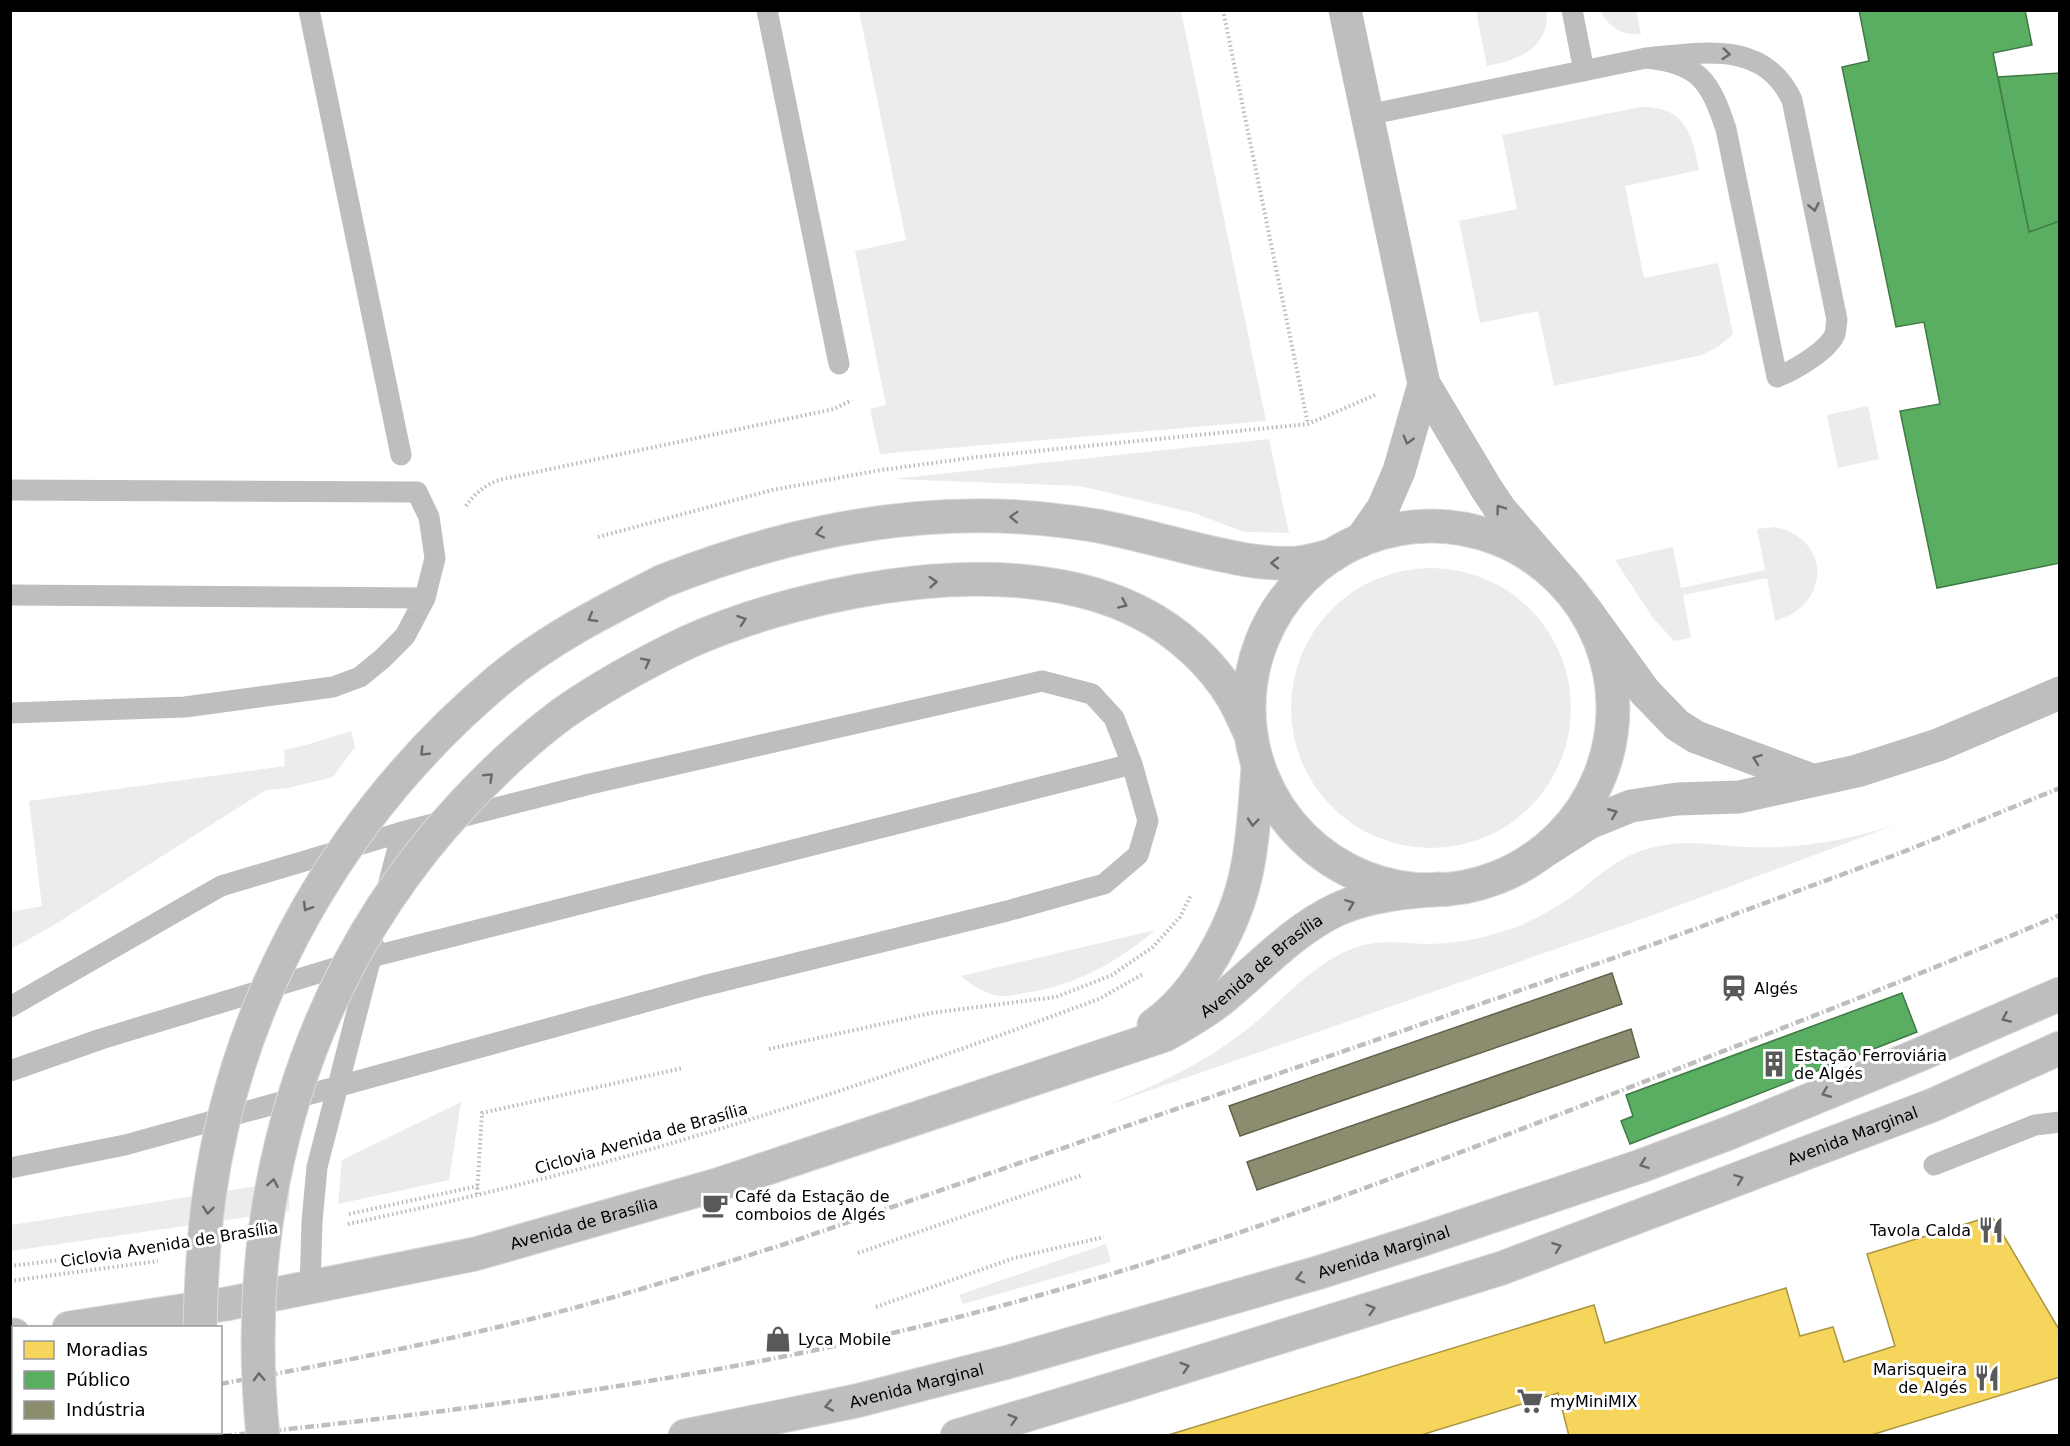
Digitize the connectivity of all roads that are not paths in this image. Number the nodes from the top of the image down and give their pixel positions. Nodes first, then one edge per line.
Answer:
1 (309, 10) edge
2 (766, 10) edge
3 (1346, 10) edge
4 (1572, 10) edge
5 (1646, 58) junction
6 (1584, 71) junction
7 (1367, 115) junction
8 (839, 364) dead end
9 (1424, 384) junction
10 (401, 455) dead end
11 (10, 490) edge
12 (1346, 548) junction
13 (10, 595) edge
14 (1575, 597) junction
15 (425, 598) junction
16 (2060, 693) edge
17 (10, 713) edge
18 (1255, 749) junction
19 (1132, 764) junction
20 (1812, 780) junction
21 (402, 832) junction
22 (1526, 863) junction
23 (1440, 889) junction
24 (371, 957) junction
25 (2060, 994) edge
26 (10, 1007) edge
27 (2060, 1048) edge
28 (1087, 1062) junction
29 (10, 1071) edge
30 (338, 1088) junction
31 (2060, 1122) edge
32 (1934, 1164) dead end
33 (10, 1168) edge
34 (310, 1288) junction
35 (82, 1326) edge
36 (200, 1326) edge
37 (263, 1436) edge
38 (685, 1436) edge
39 (957, 1436) edge

1 - 10 lane
2 - 8 lane
3 - 7 main road
4 - 6 lane
5 -> 5 lane
5 - 6 lane
6 - 7 lane
7 - 9 main road
9 -> 12 main road
14 -> 9 main road
11 - 15 lane
12 - 14 main road
12 - 18 main road
12 -> 36 main road, bridge
13 - 15 lane
20 -> 14 main road
14 - 22 main road
15 - 17 lane
16 - 20 main road
18 - 23 main road
18 -> 28 main road, Avenida de Brasília
37 -> 18 main road, bridge
19 - 21 lane
19 - 24 lane
19 - 30 lane
22 -> 20 main road
21 - 24 lane
21 - 26 lane
22 - 23 main road
28 -> 23 main road, Avenida de Brasília
24 - 29 lane
24 - 30 lane
25 -> 38 main road, Avenida Marginal
39 -> 27 main road, Avenida Marginal
28 - 34 main road, Avenida de Brasília
30 - 33 lane
30 - 34 lane
31 - 32 lane
34 - 35 main road, Avenida de Brasília

